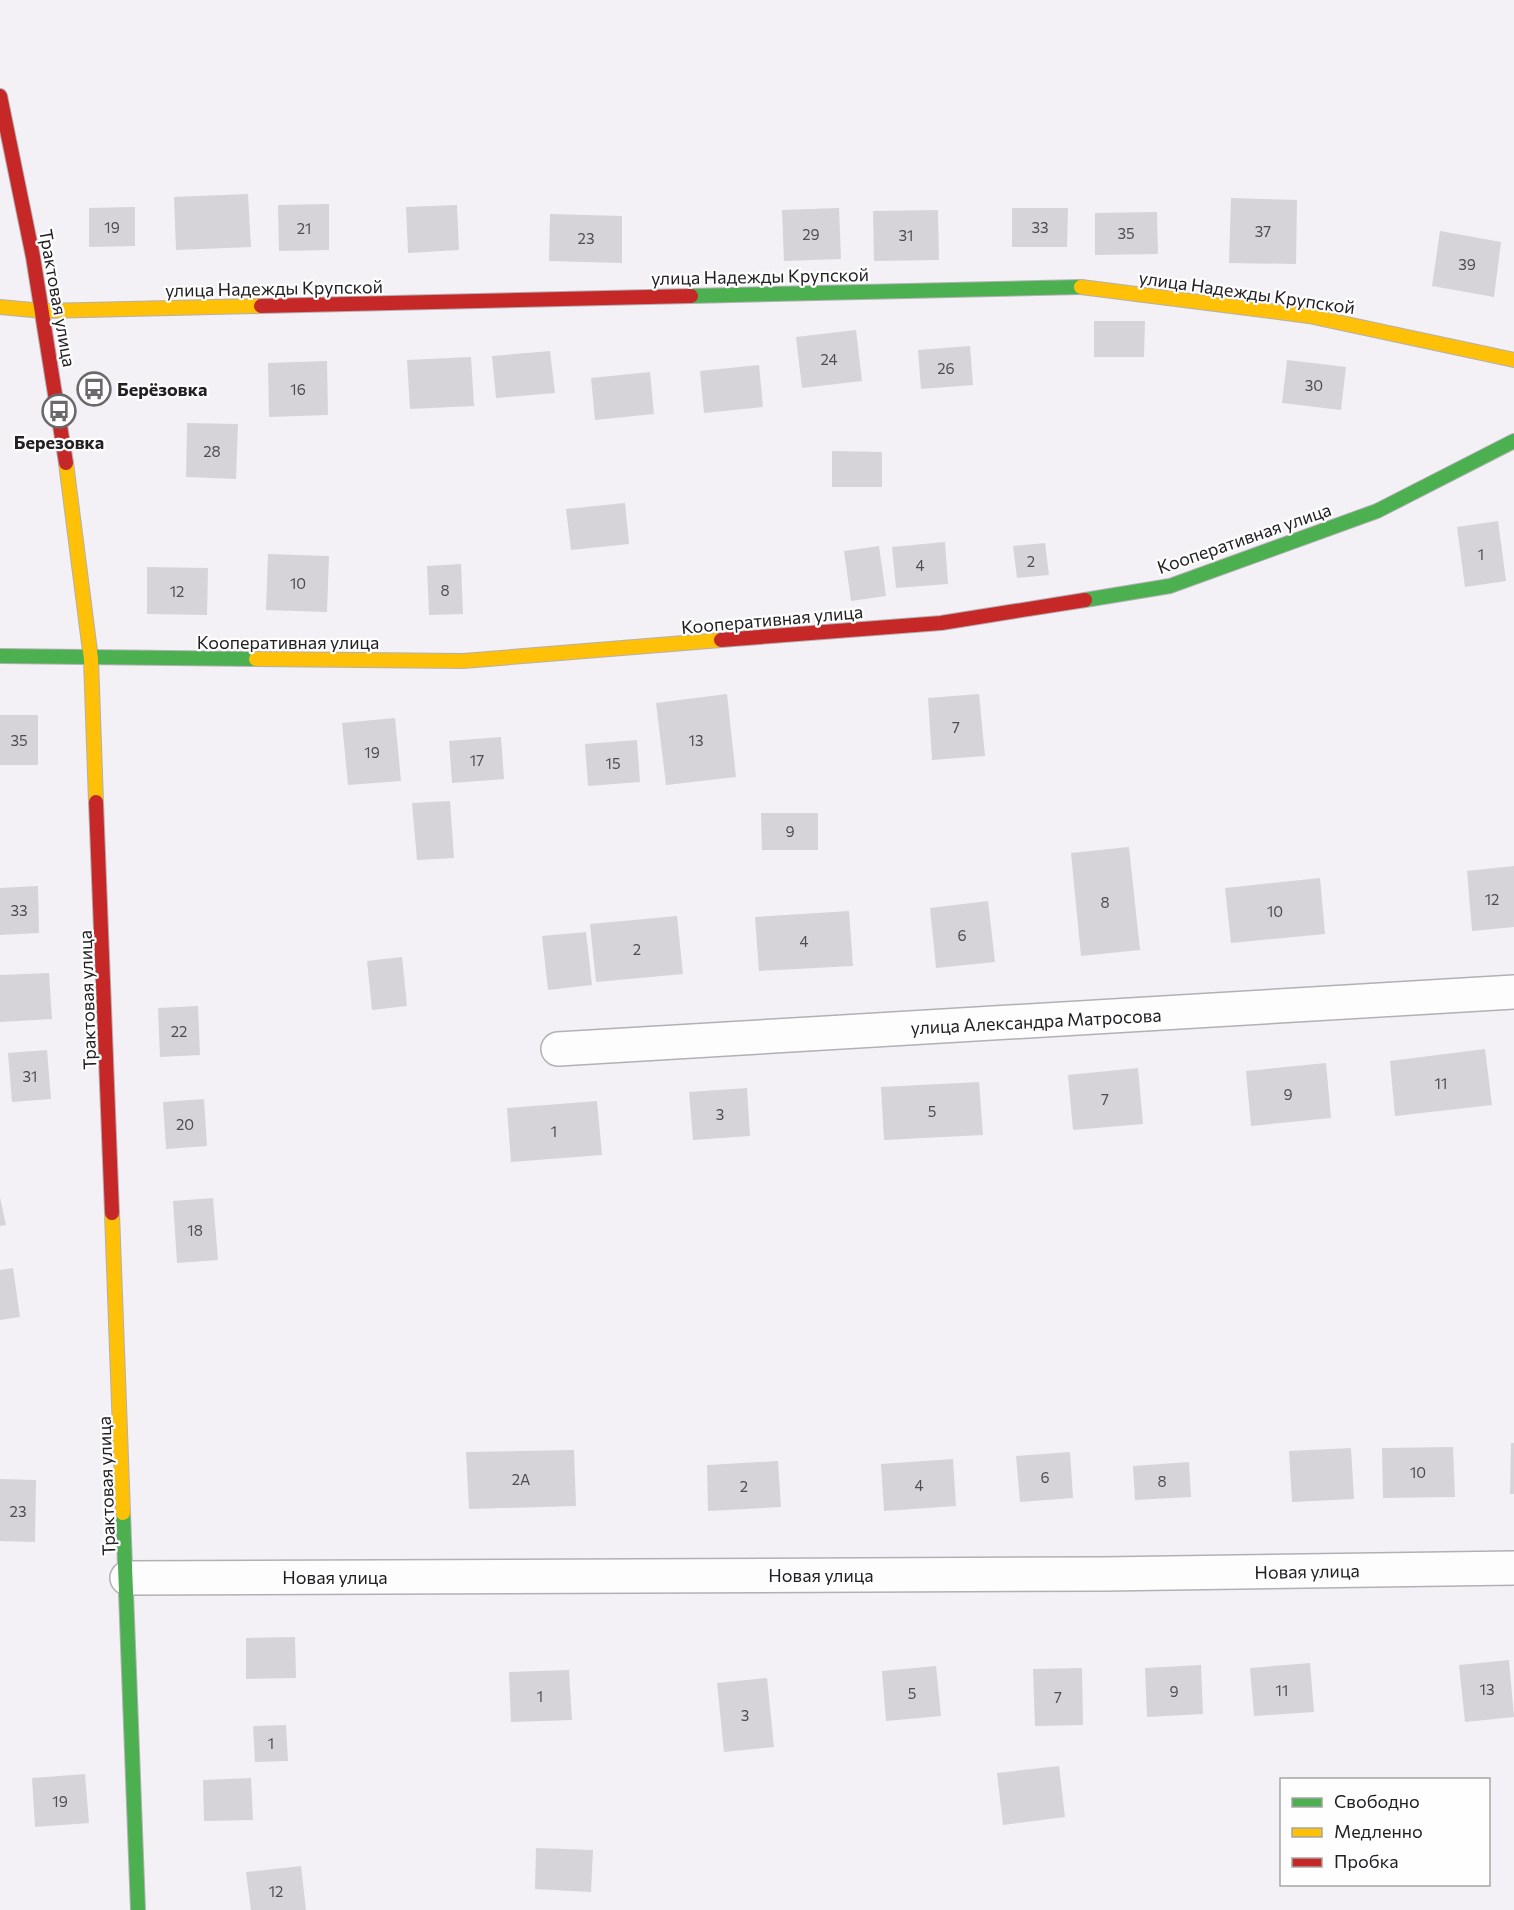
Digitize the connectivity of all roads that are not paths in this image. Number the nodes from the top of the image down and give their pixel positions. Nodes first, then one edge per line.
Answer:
1 (0, 96) edge
2 (0, 307) edge
3 (43, 311) junction
4 (1514, 360) edge
5 (1514, 441) edge
6 (0, 656) edge
7 (91, 659) junction
8 (1514, 992) edge
9 (558, 1049) dead end
10 (1514, 1568) edge
11 (127, 1578) junction
12 (138, 1910) edge

1 - 3 main road, Трактовая улица
2 - 3 main road, улица Надежды Крупской
3 - 4 main road, улица Надежды Крупской
3 - 7 main road, Трактовая улица
5 - 7 main road, Кооперативная улица
6 - 7 main road, Кооперативная улица
7 - 11 main road, Трактовая улица
8 - 9 street, улица Александра Матросова
10 - 11 street, Новая улица
11 - 12 main road, Трактовая улица

